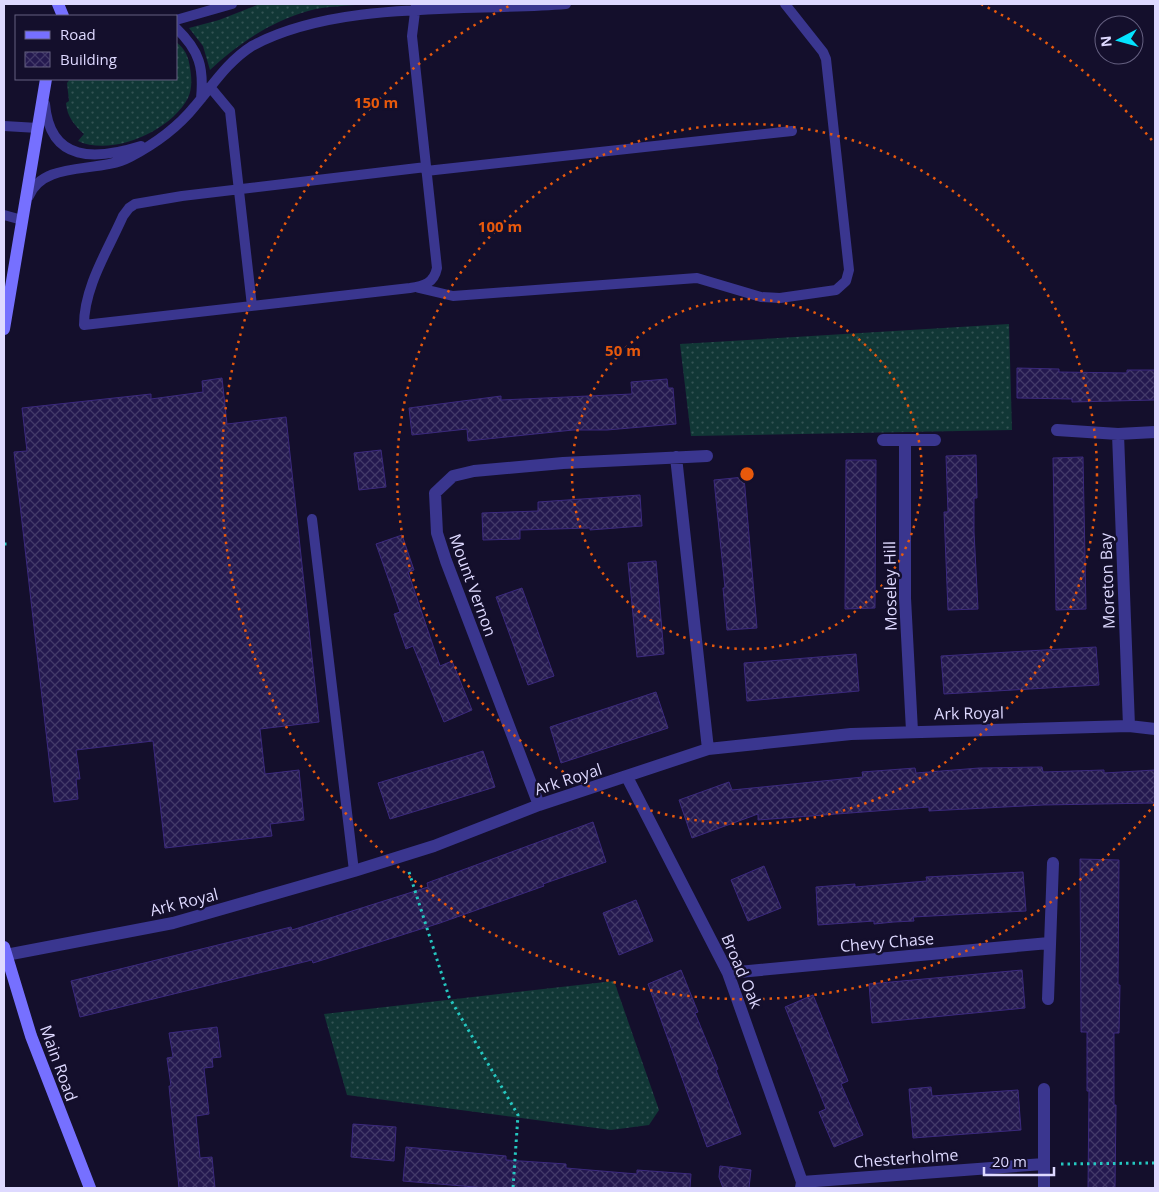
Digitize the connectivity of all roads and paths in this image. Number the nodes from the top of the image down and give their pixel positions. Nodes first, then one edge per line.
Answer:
1 (232, 4) edge
2 (566, 4) edge
3 (785, 4) edge
4 (416, 5) edge
5 (479, 5) edge
6 (178, 19) edge
7 (178, 30) edge
8 (45, 85) edge
9 (210, 87) junction
10 (201, 100) junction
11 (4, 126) edge
12 (38, 128) junction
13 (792, 131) dead end
14 (157, 140) junction
15 (426, 169) junction
16 (239, 189) junction
17 (24, 206) junction
18 (4, 216) edge
19 (22, 220) junction
20 (406, 289) junction
21 (252, 306) junction
22 (4, 329) edge
23 (1057, 430) dead end
24 (1155, 432) edge
25 (1118, 434) junction
26 (883, 440) dead end
27 (935, 440) dead end
28 (905, 441) junction
29 (707, 456) dead end
30 (676, 457) junction
31 (312, 519) dead end
32 (4, 544) edge
33 (10, 544) dead end
34 (1129, 726) junction
35 (1155, 729) edge
36 (912, 731) junction
37 (708, 749) junction
38 (627, 778) junction
39 (538, 805) junction
40 (404, 856) junction
41 (1053, 863) dead end
42 (354, 871) junction
43 (1049, 943) junction
44 (5, 951) edge
45 (728, 973) junction
46 (1048, 999) dead end
47 (1044, 1089) dead end
48 (1155, 1163) edge
49 (1044, 1164) junction
50 (801, 1185) edge
51 (90, 1188) edge
52 (513, 1188) edge
53 (1044, 1188) edge

1 - 6 lane
2 - 5 lane
3 - 20 lane
4 - 5 lane
4 - 9 lane
4 - 15 lane
7 - 10 lane
8 - 12 main road
8 - 14 lane
9 - 10 lane
9 - 16 lane
10 - 14 lane
11 - 12 lane
12 - 17 main road
13 - 15 lane
14 - 17 lane
15 - 16 lane
15 - 20 lane
16 - 21 lane
16 - 21 lane
17 - 19 main road
18 - 19 lane
19 - 22 main road
20 - 21 lane
23 - 25 street
24 - 25 street
25 - 34 street, Moreton Bay
26 - 28 street
27 - 28 street
28 - 36 street, Moseley Hill
29 - 30 street, Mount Vernon
30 - 37 street
30 - 39 street, Mount Vernon
31 - 42 lane
32 - 33 path
34 - 35 street, Ark Royal
34 - 36 street, Ark Royal
36 - 37 street, Ark Royal
37 - 38 street, Ark Royal
38 - 39 street, Ark Royal
38 - 45 street, Broad Oak
39 - 40 street, Ark Royal
40 - 42 street, Ark Royal
40 - 52 path
41 - 43 street
42 - 44 street, Ark Royal
43 - 45 street, Chevy Chase
43 - 46 street
44 - 51 main road, Main Road
45 - 50 street, Broad Oak
47 - 49 street
48 - 49 path
49 - 50 street, Chesterholme
49 - 53 street

